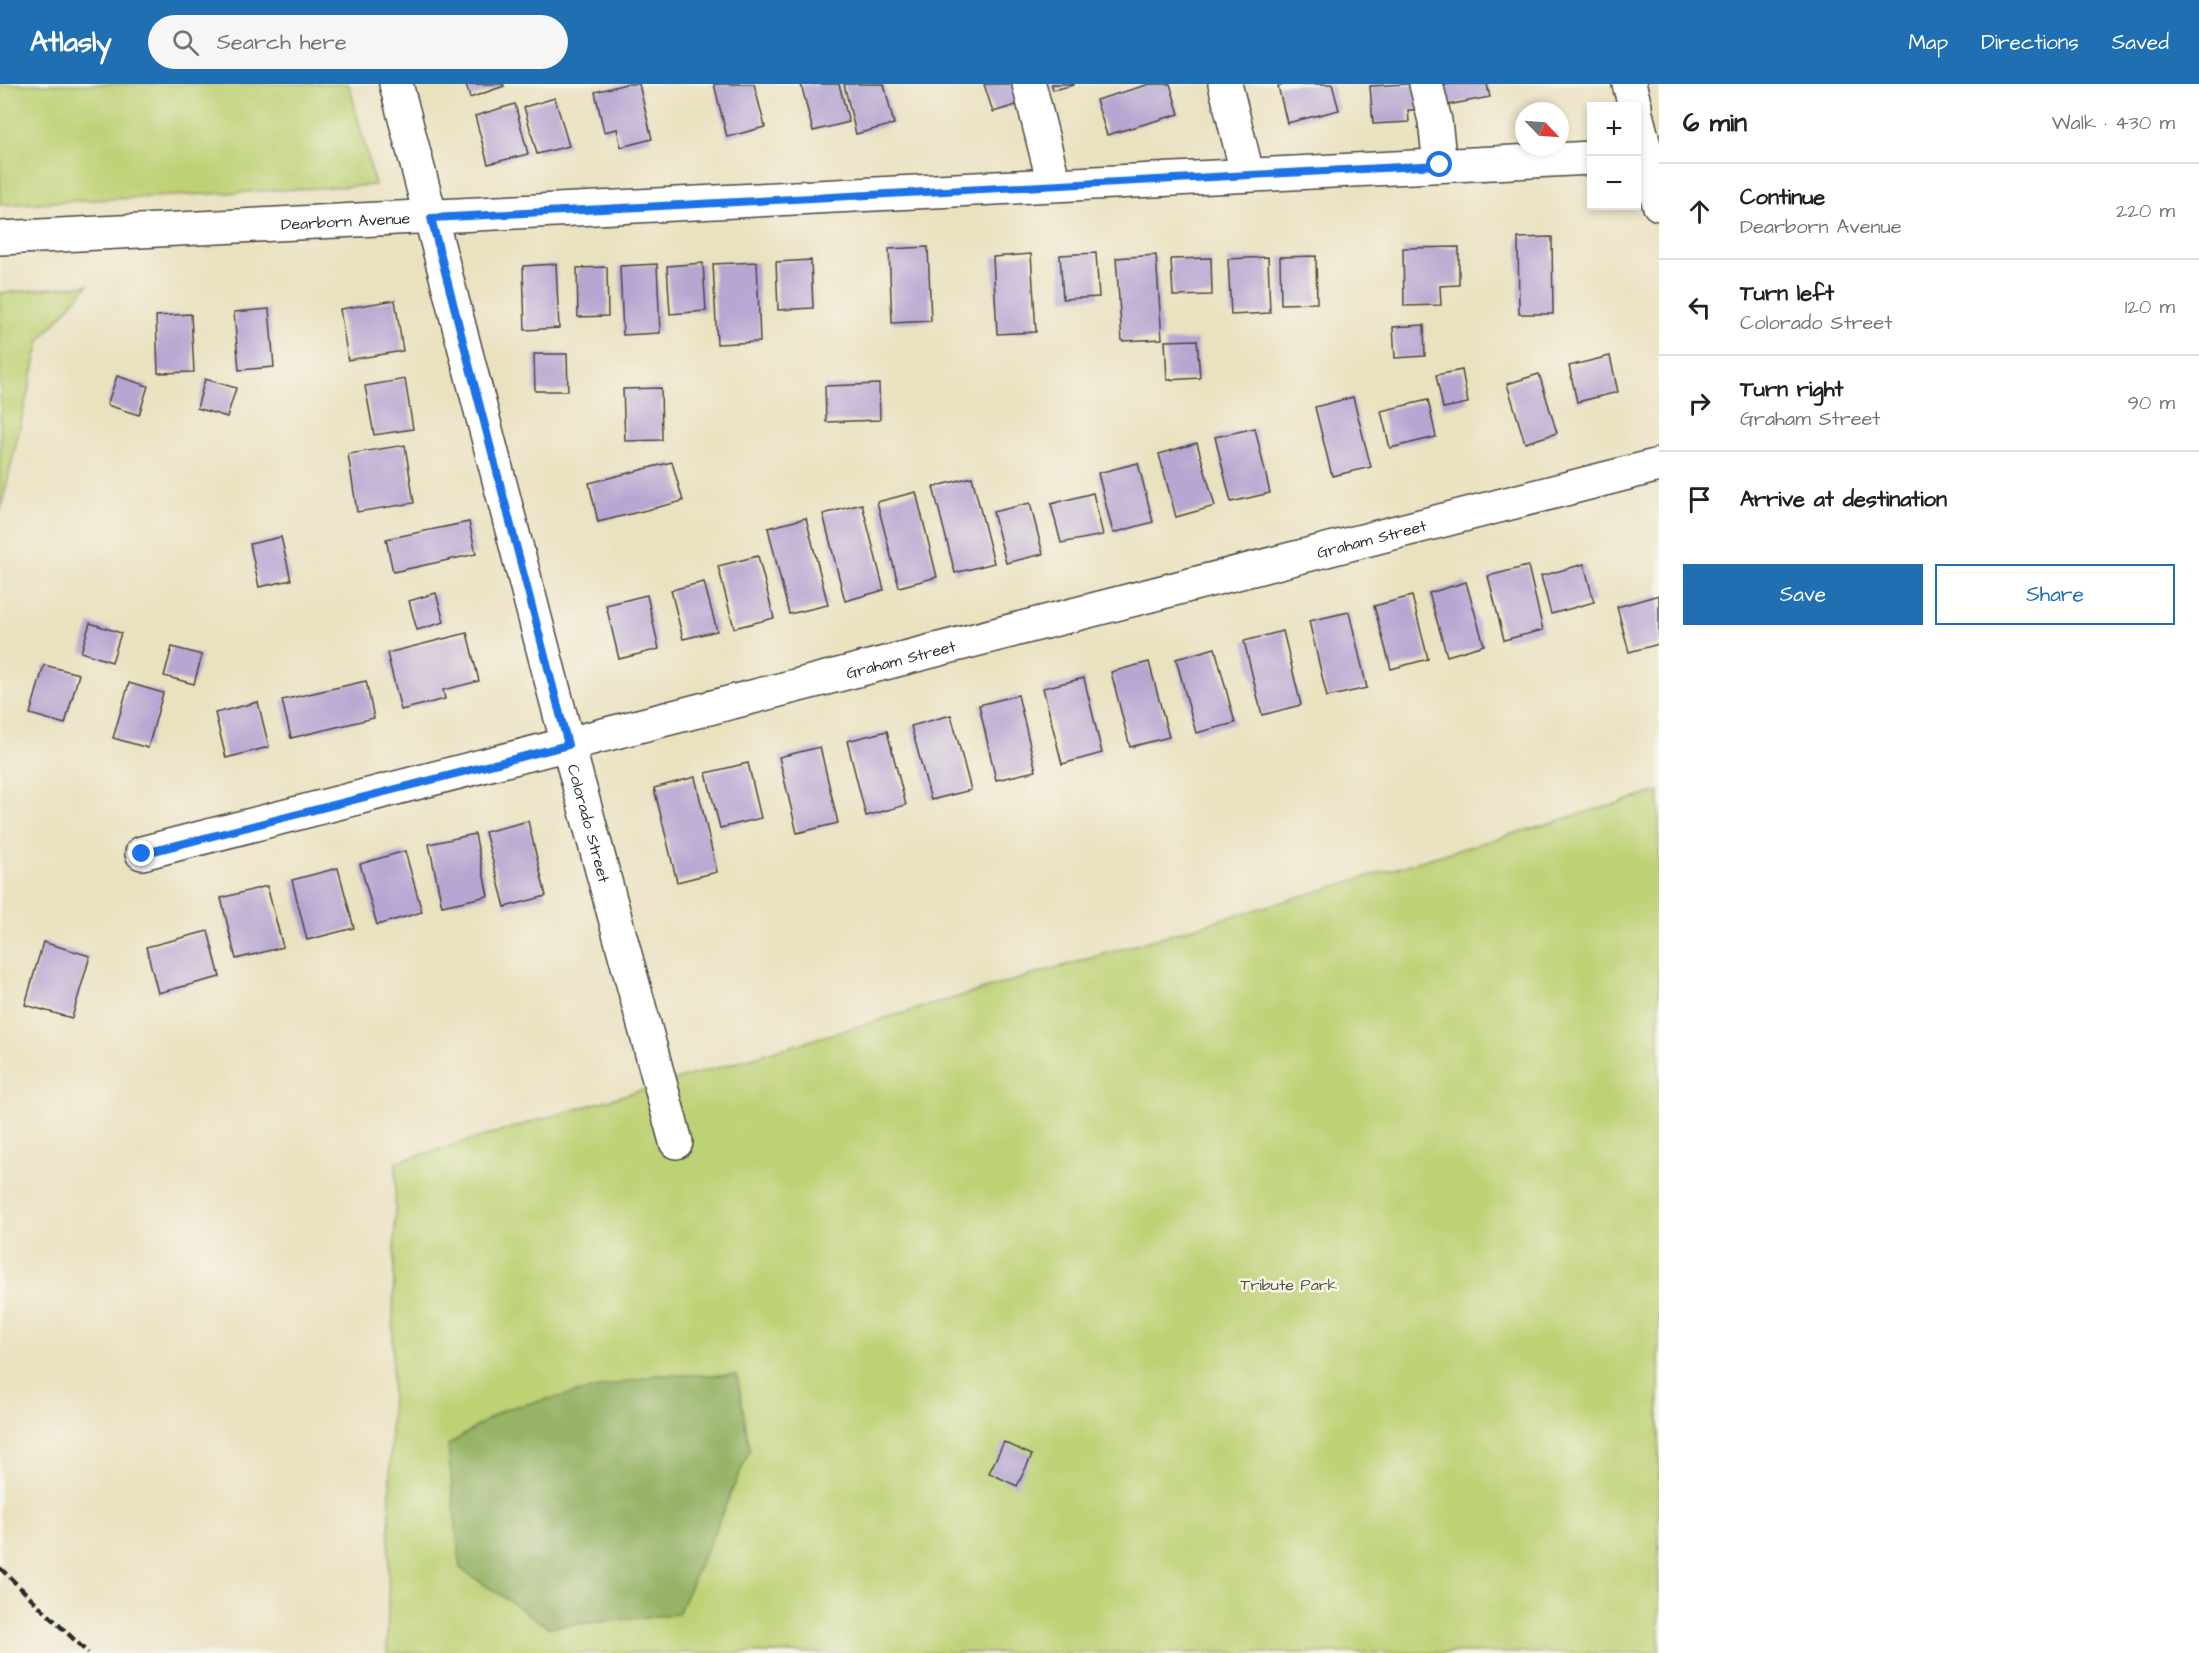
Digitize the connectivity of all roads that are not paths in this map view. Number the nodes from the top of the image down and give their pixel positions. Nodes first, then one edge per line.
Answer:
1 (396, 84) edge
2 (1029, 84) edge
3 (1225, 84) edge
4 (1426, 84) edge
5 (1629, 84) edge
6 (1634, 102) edge
7 (1641, 132) edge
8 (1648, 156) edge
9 (1587, 158) edge
10 (1440, 165) junction
11 (1246, 173) junction
12 (1054, 184) junction
13 (1659, 204) edge
14 (431, 218) junction
15 (0, 238) edge
16 (1659, 465) edge
17 (568, 745) junction
18 (142, 854) dead end
19 (676, 1142) dead end

1 - 14 street, Colorado Street
2 - 12 street
3 - 11 street
4 - 10 street
5 - 6 street
7 - 8 street
8 - 13 street
9 - 10 street, Dearborn Avenue
10 - 11 street, Dearborn Avenue
11 - 12 street, Dearborn Avenue
12 - 14 street, Dearborn Avenue
14 - 15 street, Dearborn Avenue
14 - 17 street, Colorado Street
16 - 17 street, Graham Street
17 - 18 street, Graham Street
17 - 19 street, Colorado Street

